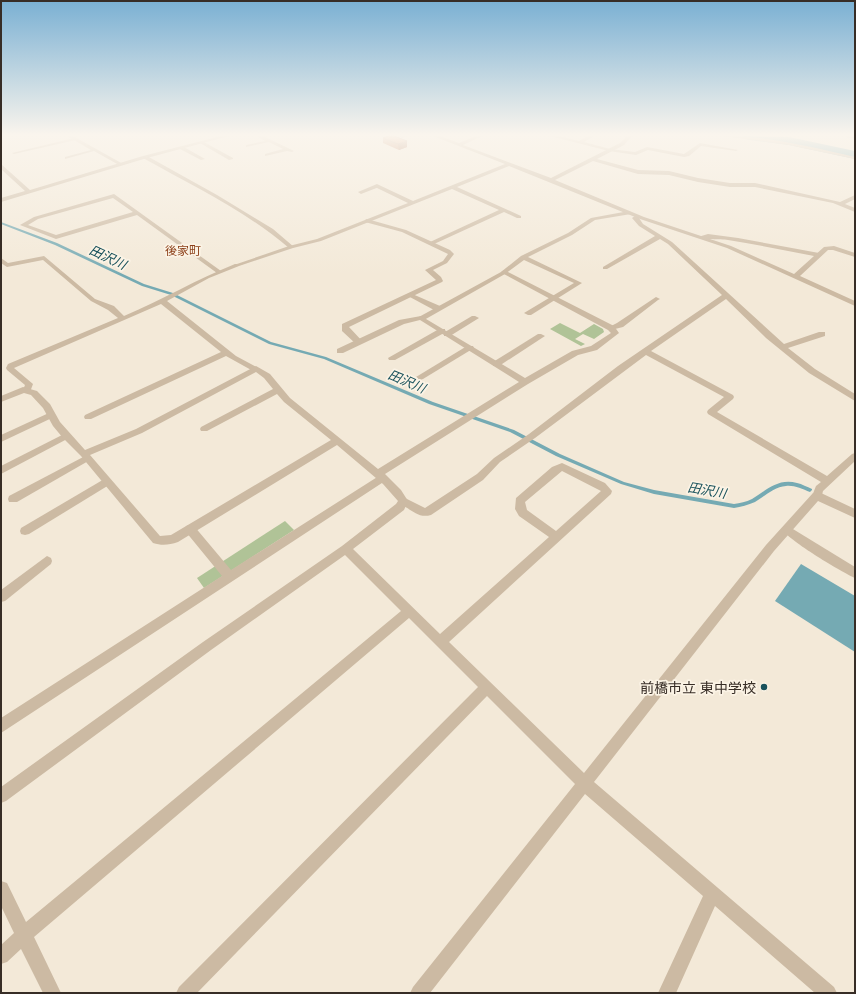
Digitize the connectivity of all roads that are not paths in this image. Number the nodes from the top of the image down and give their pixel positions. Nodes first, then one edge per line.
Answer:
1 (19, 182) edge
2 (61, 182) edge
3 (191, 182) edge
4 (464, 182) edge
5 (557, 182) edge
6 (713, 182) edge
7 (453, 187) junction
8 (29, 192) junction
9 (361, 192) dead end
10 (855, 197) edge
11 (1, 200) edge
12 (413, 203) junction
13 (841, 204) junction
14 (504, 210) junction
15 (855, 210) edge
16 (137, 213) junction
17 (629, 213) junction
18 (637, 216) junction
19 (519, 217) dead end
20 (367, 221) junction
21 (662, 237) junction
22 (701, 237) junction
23 (432, 243) junction
24 (291, 247) junction
25 (819, 255) junction
26 (855, 255) edge
27 (523, 257) junction
28 (1, 260) edge
29 (605, 268) dead end
30 (219, 272) junction
31 (504, 272) junction
32 (795, 277) junction
33 (410, 295) junction
34 (727, 295) junction
35 (656, 298) dead end
36 (554, 299) junction
37 (163, 302) junction
38 (855, 304) edge
39 (437, 308) junction
40 (528, 314) dead end
41 (421, 318) junction
42 (475, 318) dead end
43 (123, 320) junction
44 (611, 328) junction
45 (444, 332) junction
46 (822, 334) dead end
47 (541, 336) dead end
48 (359, 342) junction
49 (782, 347) junction
50 (470, 348) junction
51 (340, 351) dead end
52 (645, 351) junction
53 (226, 353) junction
54 (392, 358) dead end
55 (496, 364) junction
56 (256, 370) junction
57 (420, 377) dead end
58 (525, 382) junction
59 (27, 390) junction
60 (277, 390) junction
61 (855, 398) edge
62 (1, 399) edge
63 (52, 415) junction
64 (88, 417) dead end
65 (204, 429) dead end
66 (66, 436) junction
67 (1, 439) edge
68 (337, 441) junction
69 (85, 456) junction
70 (855, 456) edge
71 (1, 470) edge
72 (380, 476) junction
73 (827, 481) junction
74 (106, 482) junction
75 (817, 496) junction
76 (13, 499) dead end
77 (403, 501) junction
78 (855, 514) edge
79 (190, 529) junction
80 (788, 530) junction
81 (25, 531) dead end
82 (556, 537) junction
83 (346, 549) junction
84 (47, 560) dead end
85 (855, 573) edge
86 (229, 576) junction
87 (1, 597) edge
88 (409, 611) junction
89 (440, 642) junction
90 (487, 687) junction
91 (1, 726) edge
92 (585, 784) junction
93 (1, 796) edge
94 (1, 889) edge
95 (712, 894) junction
96 (24, 934) junction
97 (1, 956) edge
98 (52, 993) edge
99 (185, 993) edge
100 (419, 993) edge
101 (667, 993) edge
102 (828, 993) edge

1 - 8 street
2 - 8 street
3 - 24 street
4 - 7 street
5 - 17 street
6 - 13 street
7 - 12 street
7 - 14 street
8 - 11 street
9 - 12 street
10 - 13 street
12 - 20 street
13 - 15 street
14 - 19 street
14 - 23 street
16 - 16 street
16 - 30 street
17 - 18 street
17 - 27 street
18 - 21 street
18 - 22 street
20 - 23 street
20 - 24 street
21 - 29 street
21 - 34 street
22 - 25 street
22 - 32 street
23 - 33 street
24 - 30 street
25 - 26 street
25 - 32 street
27 - 31 street
27 - 36 street
28 - 43 street
30 - 37 street
31 - 36 street
31 - 39 street
32 - 38 street
33 - 39 street
33 - 48 street
34 - 49 street
34 - 52 street
35 - 44 street
36 - 40 street
36 - 44 street
37 - 43 street
37 - 53 street
39 - 41 street
41 - 45 street
41 - 48 street
42 - 45 street
43 - 59 street
44 - 58 street
45 - 50 street
45 - 54 street
46 - 49 street
47 - 55 street
48 - 51 street
49 - 61 street
50 - 55 street
50 - 57 street
52 - 73 street
52 - 77 street
53 - 56 street
53 - 64 street
55 - 58 street
56 - 60 street
56 - 69 street
58 - 72 street
59 - 62 street
59 - 63 street
60 - 65 street
60 - 68 street
63 - 66 street
63 - 67 street
66 - 69 street
66 - 71 street
68 - 72 street
68 - 79 street
69 - 74 street
69 - 76 street
70 - 73 street
72 - 77 street
72 - 86 street
73 - 75 street
74 - 79 street
74 - 81 street
75 - 78 street
75 - 80 street
77 - 83 street
79 - 86 street
80 - 85 street
80 - 92 street
82 - 82 street
82 - 89 street
83 - 88 street
83 - 93 street
84 - 87 street
86 - 91 street
88 - 89 street
88 - 96 street
89 - 90 street
90 - 92 street
90 - 99 street
92 - 95 street
92 - 100 street
94 - 96 street
95 - 101 street
95 - 102 street
96 - 97 street
96 - 98 street

